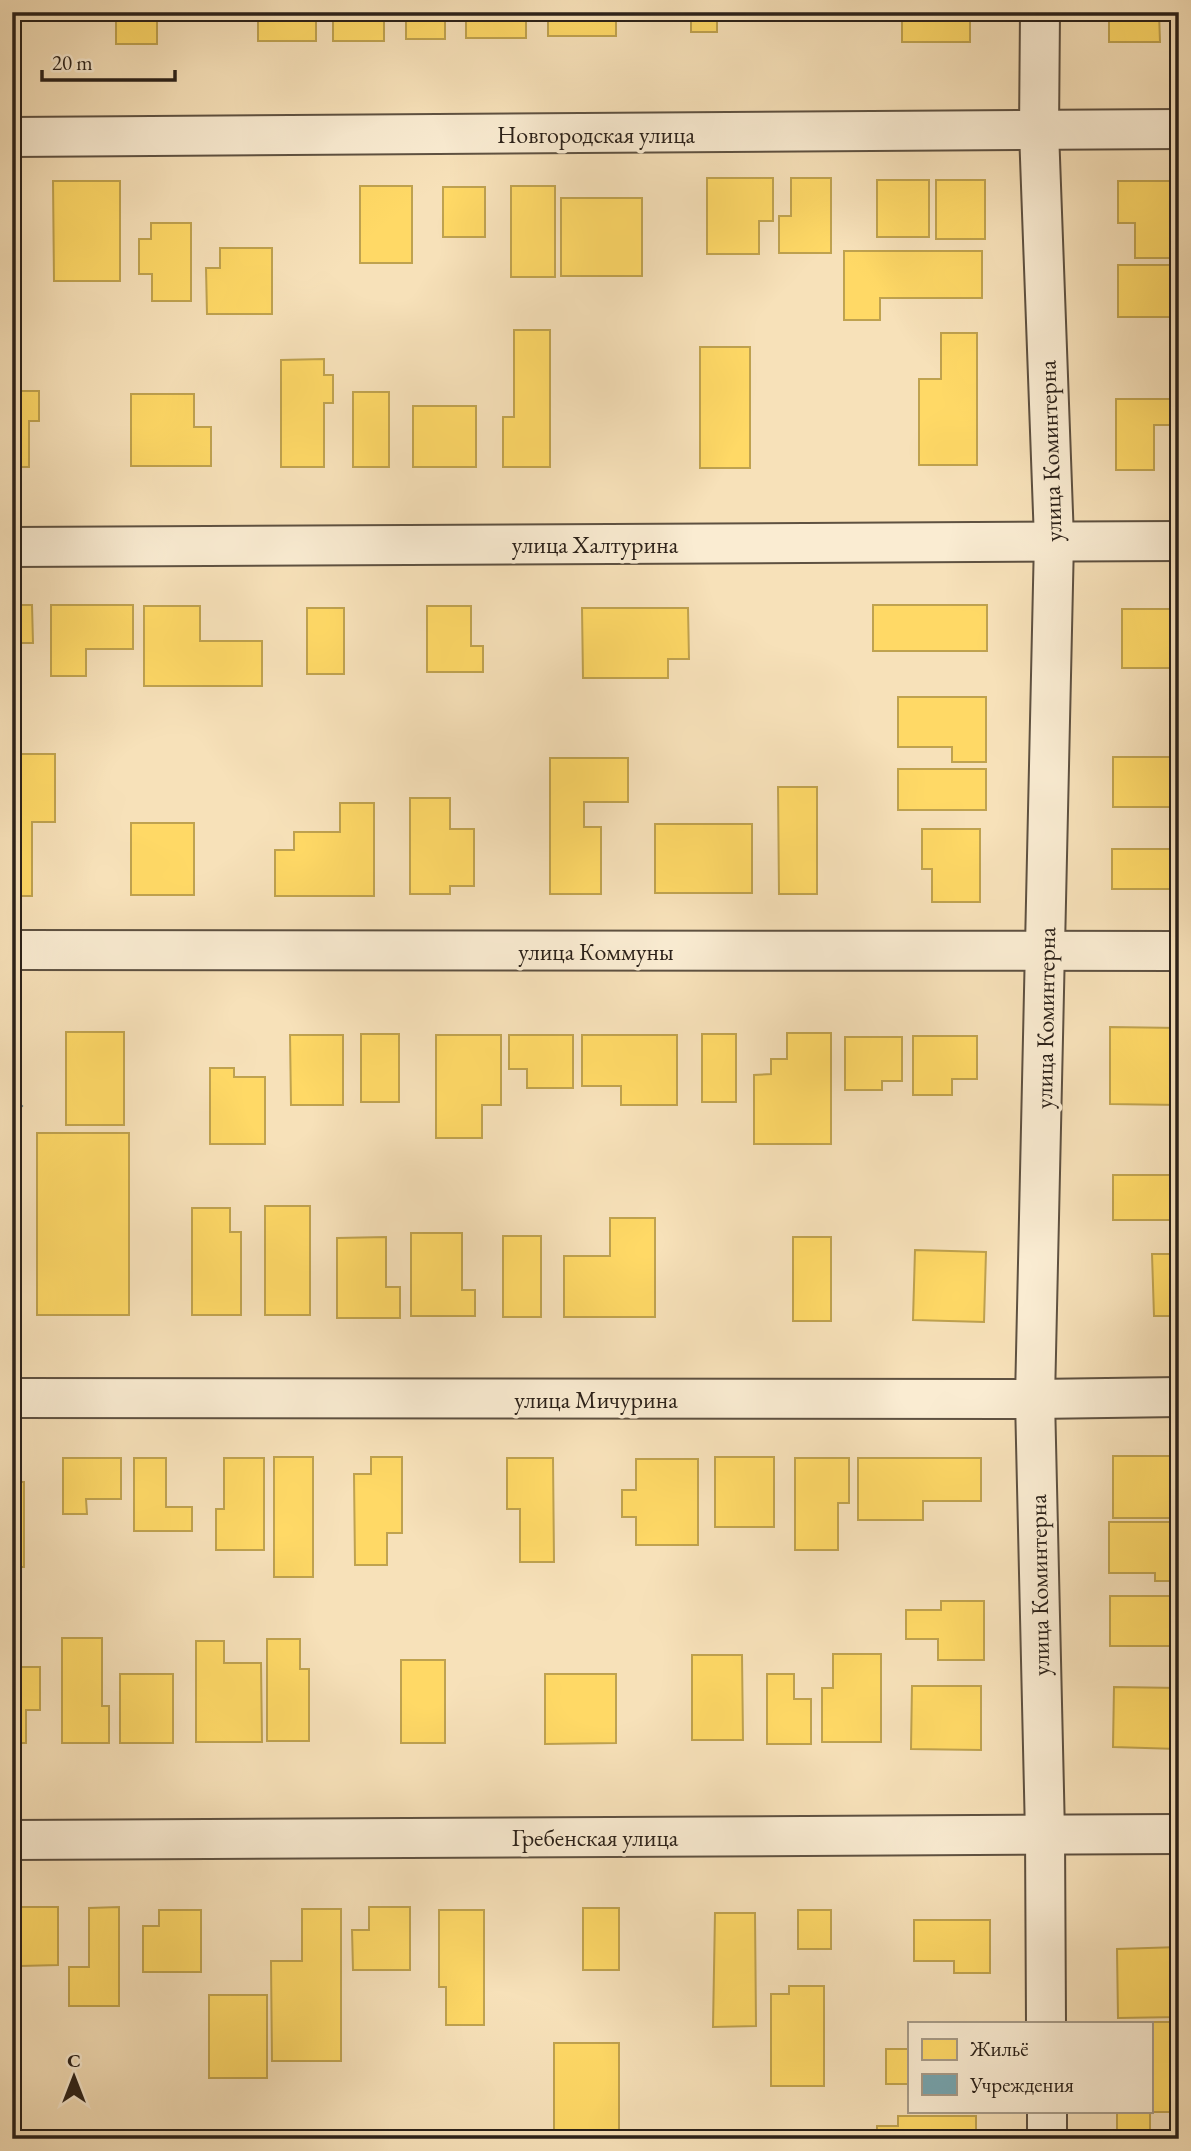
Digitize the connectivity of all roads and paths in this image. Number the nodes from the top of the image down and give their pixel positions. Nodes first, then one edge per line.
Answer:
1 (1040, 12) edge
2 (1179, 129) edge
3 (1039, 131) junction
4 (12, 138) edge
5 (1054, 540) junction
6 (1179, 541) edge
7 (12, 547) edge
8 (12, 950) edge
9 (1179, 951) edge
10 (1047, 952) junction
11 (1179, 1396) edge
12 (12, 1398) edge
13 (1035, 1399) junction
14 (1045, 1834) junction
15 (1179, 1835) edge
16 (12, 1840) edge
17 (1046, 2022) edge
18 (1047, 2112) edge
19 (1047, 2139) edge

1 - 3 street, улица Коминтерна
2 - 3 street, Новгородская улица
3 - 4 street, Новгородская улица
3 - 5 street, улица Коминтерна
5 - 6 street, улица Халтурина
5 - 7 street, улица Халтурина
5 - 10 street, улица Коминтерна
8 - 10 street, улица Коммуны
9 - 10 street, улица Коммуны
10 - 13 street, улица Коминтерна
11 - 13 street, улица Мичурина
12 - 13 street, улица Мичурина
13 - 14 street, улица Коминтерна
14 - 15 street, Гребенская улица
14 - 16 street, Гребенская улица
14 - 17 street, улица Коминтерна
18 - 19 street

